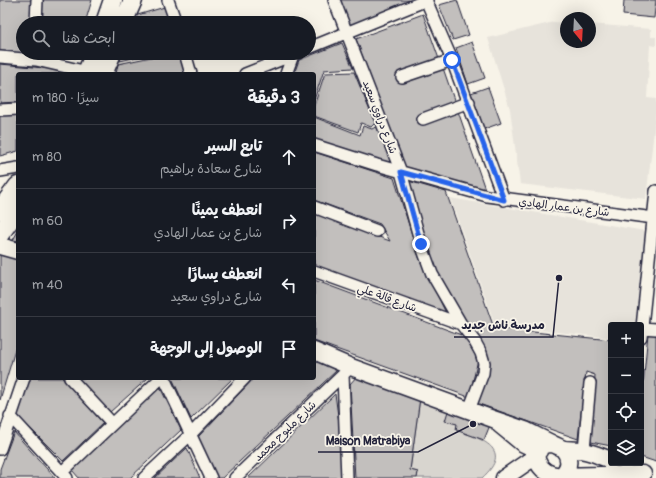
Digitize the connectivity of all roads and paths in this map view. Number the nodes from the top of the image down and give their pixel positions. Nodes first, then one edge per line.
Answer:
1 (37, 0) edge
2 (113, 0) edge
3 (132, 0) edge
4 (168, 0) edge
5 (334, 0) edge
6 (426, 0) edge
7 (36, 16) edge
8 (107, 16) edge
9 (126, 16) edge
10 (174, 16) edge
11 (346, 33) junction
12 (316, 45) edge
13 (0, 57) edge
14 (16, 57) edge
15 (46, 60) edge
16 (94, 60) edge
17 (105, 60) edge
18 (187, 60) edge
19 (280, 60) edge
20 (292, 60) edge
21 (452, 60) junction
22 (88, 72) edge
23 (92, 72) edge
24 (93, 72) edge
25 (190, 72) edge
26 (250, 72) edge
27 (287, 72) edge
28 (402, 77) dead end
29 (468, 102) junction
30 (16, 109) edge
31 (0, 110) edge
32 (423, 120) dead end
33 (316, 146) edge
34 (16, 168) edge
35 (0, 171) edge
36 (401, 172) junction
37 (16, 189) edge
38 (656, 191) edge
39 (504, 200) junction
40 (316, 208) edge
41 (0, 210) edge
42 (16, 212) edge
43 (654, 218) junction
44 (377, 231) dead end
45 (0, 234) edge
46 (0, 246) edge
47 (16, 250) edge
48 (316, 272) edge
49 (643, 322) edge
50 (461, 324) junction
51 (656, 329) edge
52 (644, 332) edge
53 (316, 352) edge
54 (347, 371) junction
55 (23, 380) edge
56 (72, 380) edge
57 (159, 380) edge
58 (165, 380) edge
59 (243, 380) edge
60 (590, 383) dead end
61 (469, 410) junction
62 (10, 416) junction
63 (112, 423) junction
64 (190, 435) junction
65 (0, 450) edge
66 (548, 450) junction
67 (584, 450) junction
68 (608, 460) edge
69 (616, 466) edge
70 (623, 466) edge
71 (64, 475) edge
72 (648, 476) edge
73 (555, 477) edge
74 (144, 478) edge
75 (210, 478) edge
76 (236, 478) edge
77 (347, 478) edge
78 (504, 478) edge

1 - 7 street
2 - 8 main road
3 - 9 main road
4 - 10 street
5 - 11 street, شارع دراوي سعيد
6 - 11 street
6 - 21 street
11 - 12 street
11 - 36 street, شارع دراوي سعيد
13 - 14 street
15 - 22 street
16 - 23 main road
17 - 24 main road
18 - 25 street
19 - 26 street
20 - 27 street
21 - 28 street
21 - 29 street
29 - 32 street
29 - 39 street
30 - 31 street
33 - 36 street, شارع بن عمار الهادي
34 - 35 street
36 - 39 street, شارع بن عمار الهادي
36 - 50 street, شارع دراوي سعيد
37 - 41 main road
38 - 43 street
39 - 43 street, شارع بن عمار الهادي
40 - 44 street
42 - 45 main road
43 - 49 street
46 - 47 street
48 - 50 street, شارع قالة علي
50 - 61 street, شارع دراوي سعيد
51 - 52 street
53 - 54 street
54 - 61 street
54 - 76 street, شارع مليوح محمد
54 - 77 street
55 - 62 street
56 - 63 street
57 - 63 street
58 - 64 street
59 - 64 street
60 - 67 street
61 - 66 street
62 - 65 street
62 - 71 street
63 - 71 street
64 - 74 street
64 - 75 street
66 - 67 street
66 - 73 street
66 - 73 street
66 - 78 street
67 - 68 street
69 - 73 street
70 - 72 street

